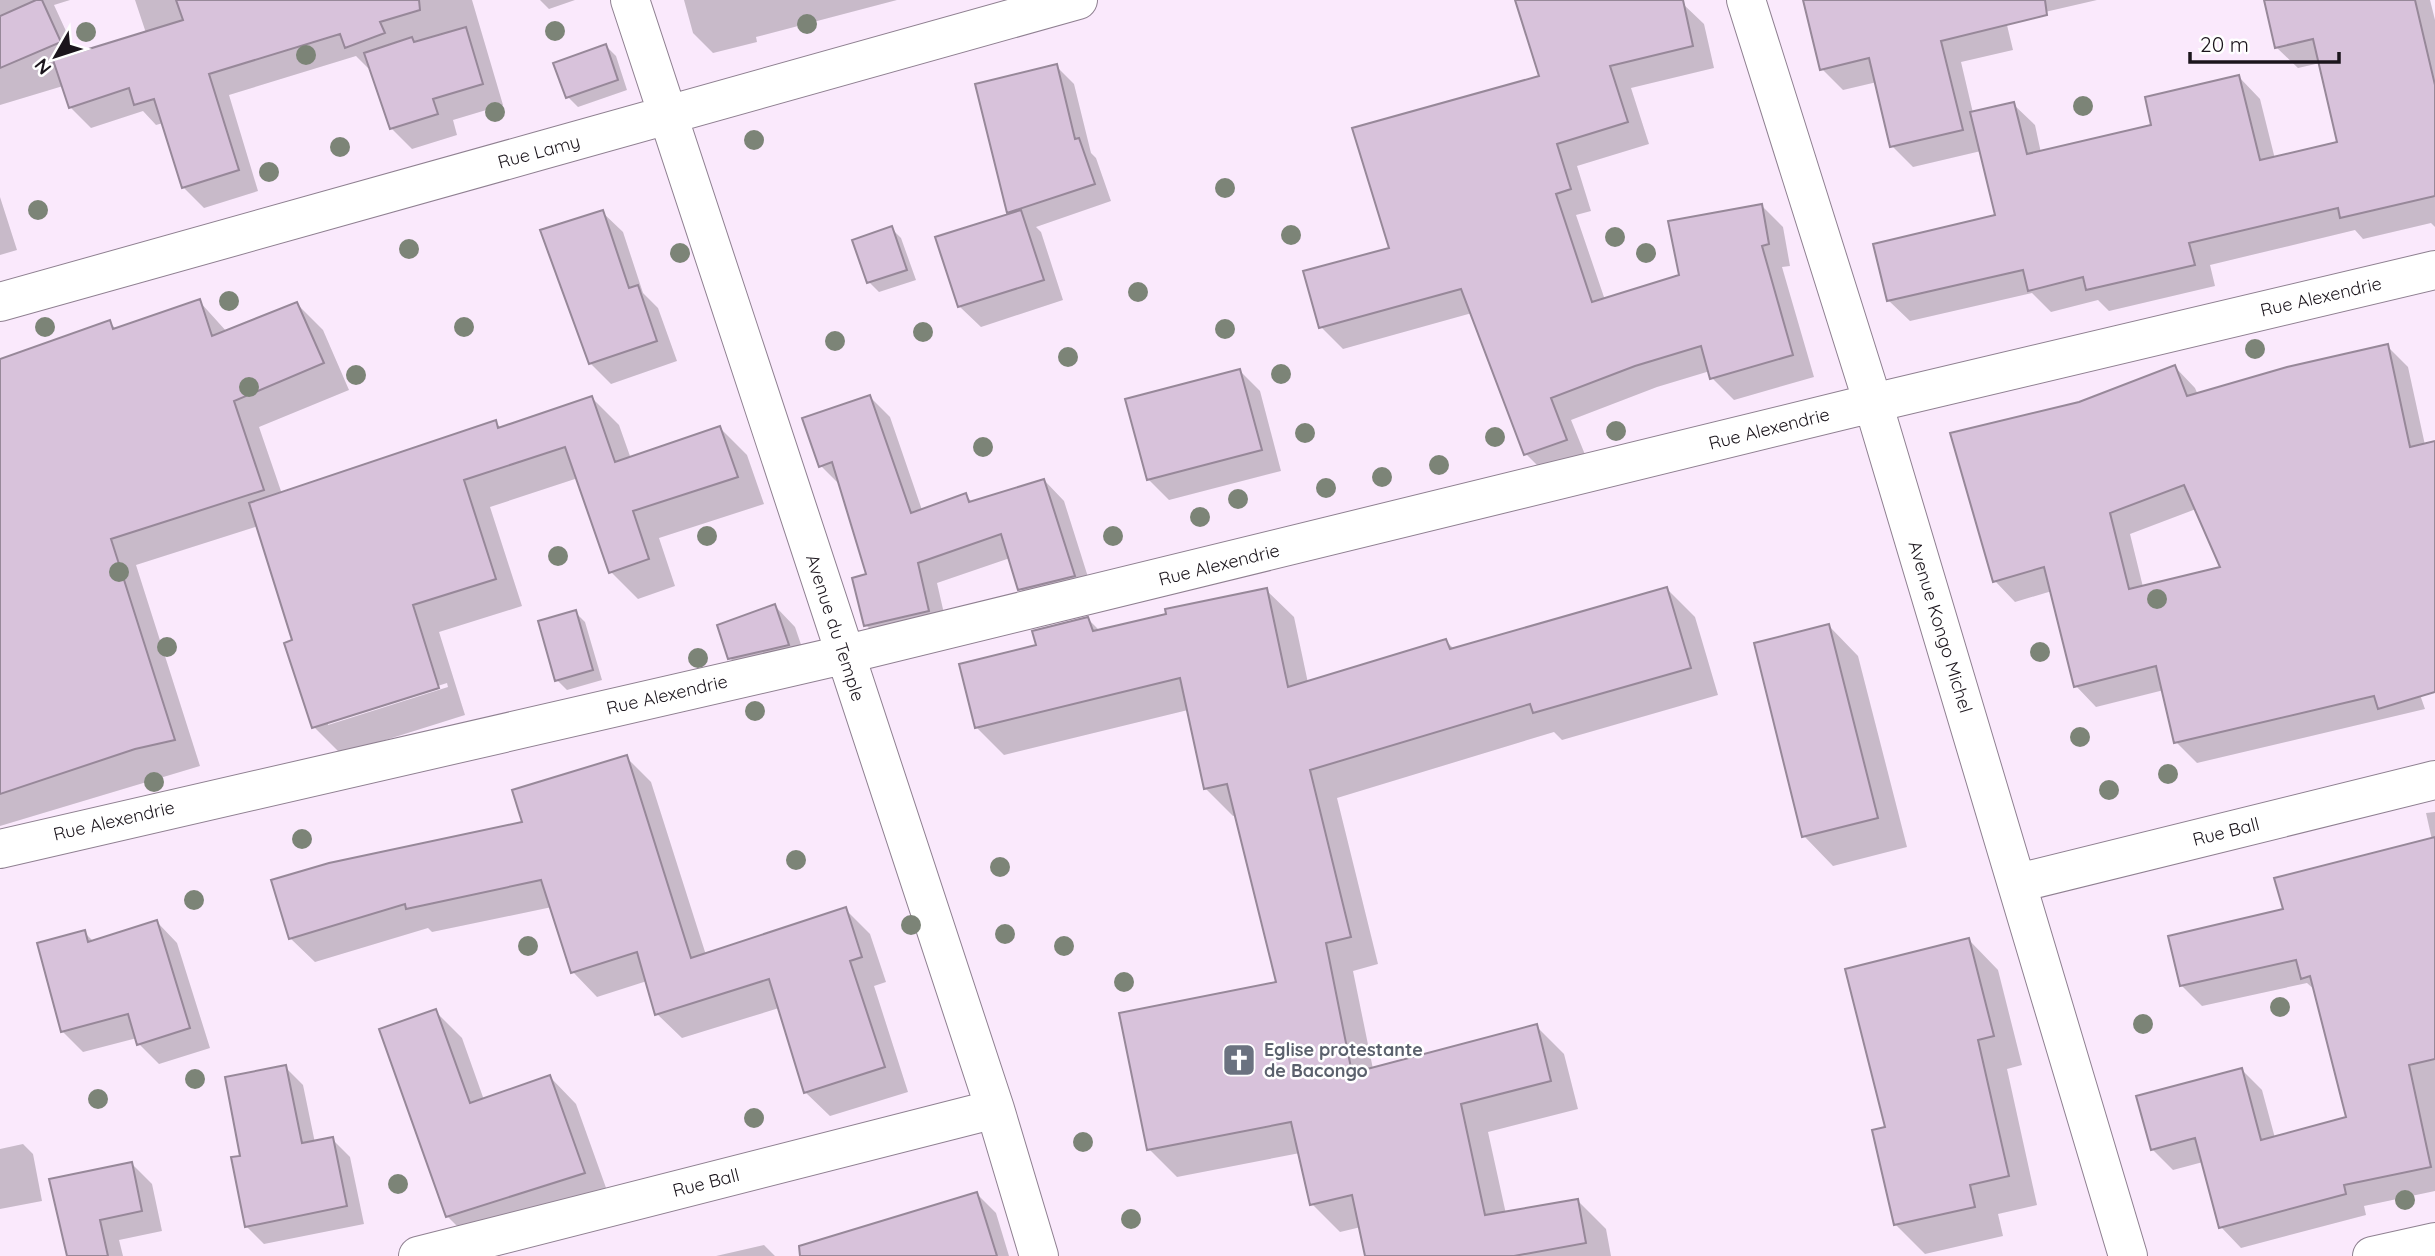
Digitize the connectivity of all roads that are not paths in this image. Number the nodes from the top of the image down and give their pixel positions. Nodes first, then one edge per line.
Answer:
1 (630, 0) edge
2 (1078, 0) edge
3 (1746, 0) edge
4 (668, 118) junction
5 (2435, 270) edge
6 (0, 302) edge
7 (1872, 403) junction
8 (843, 655) junction
9 (2435, 780) edge
10 (0, 849) edge
11 (2018, 883) junction
12 (995, 1110) junction
13 (2435, 1242) edge
14 (418, 1256) edge
15 (1039, 1256) edge
16 (2127, 1256) edge
17 (2372, 1256) edge

1 - 4 street, Avenue du Temple
2 - 4 street, Rue Lamy
3 - 7 street, Avenue Kongo Michel
4 - 6 street, Rue Lamy
4 - 8 street, Avenue du Temple
5 - 7 street, Rue Alexendrie
7 - 8 street, Rue Alexendrie
7 - 11 street, Avenue Kongo Michel
8 - 10 street, Rue Alexendrie
8 - 12 street, Avenue du Temple
9 - 11 street, Rue Ball
11 - 16 street, Avenue Kongo Michel
12 - 14 street, Rue Ball
12 - 15 street, Avenue du Temple
13 - 17 street

